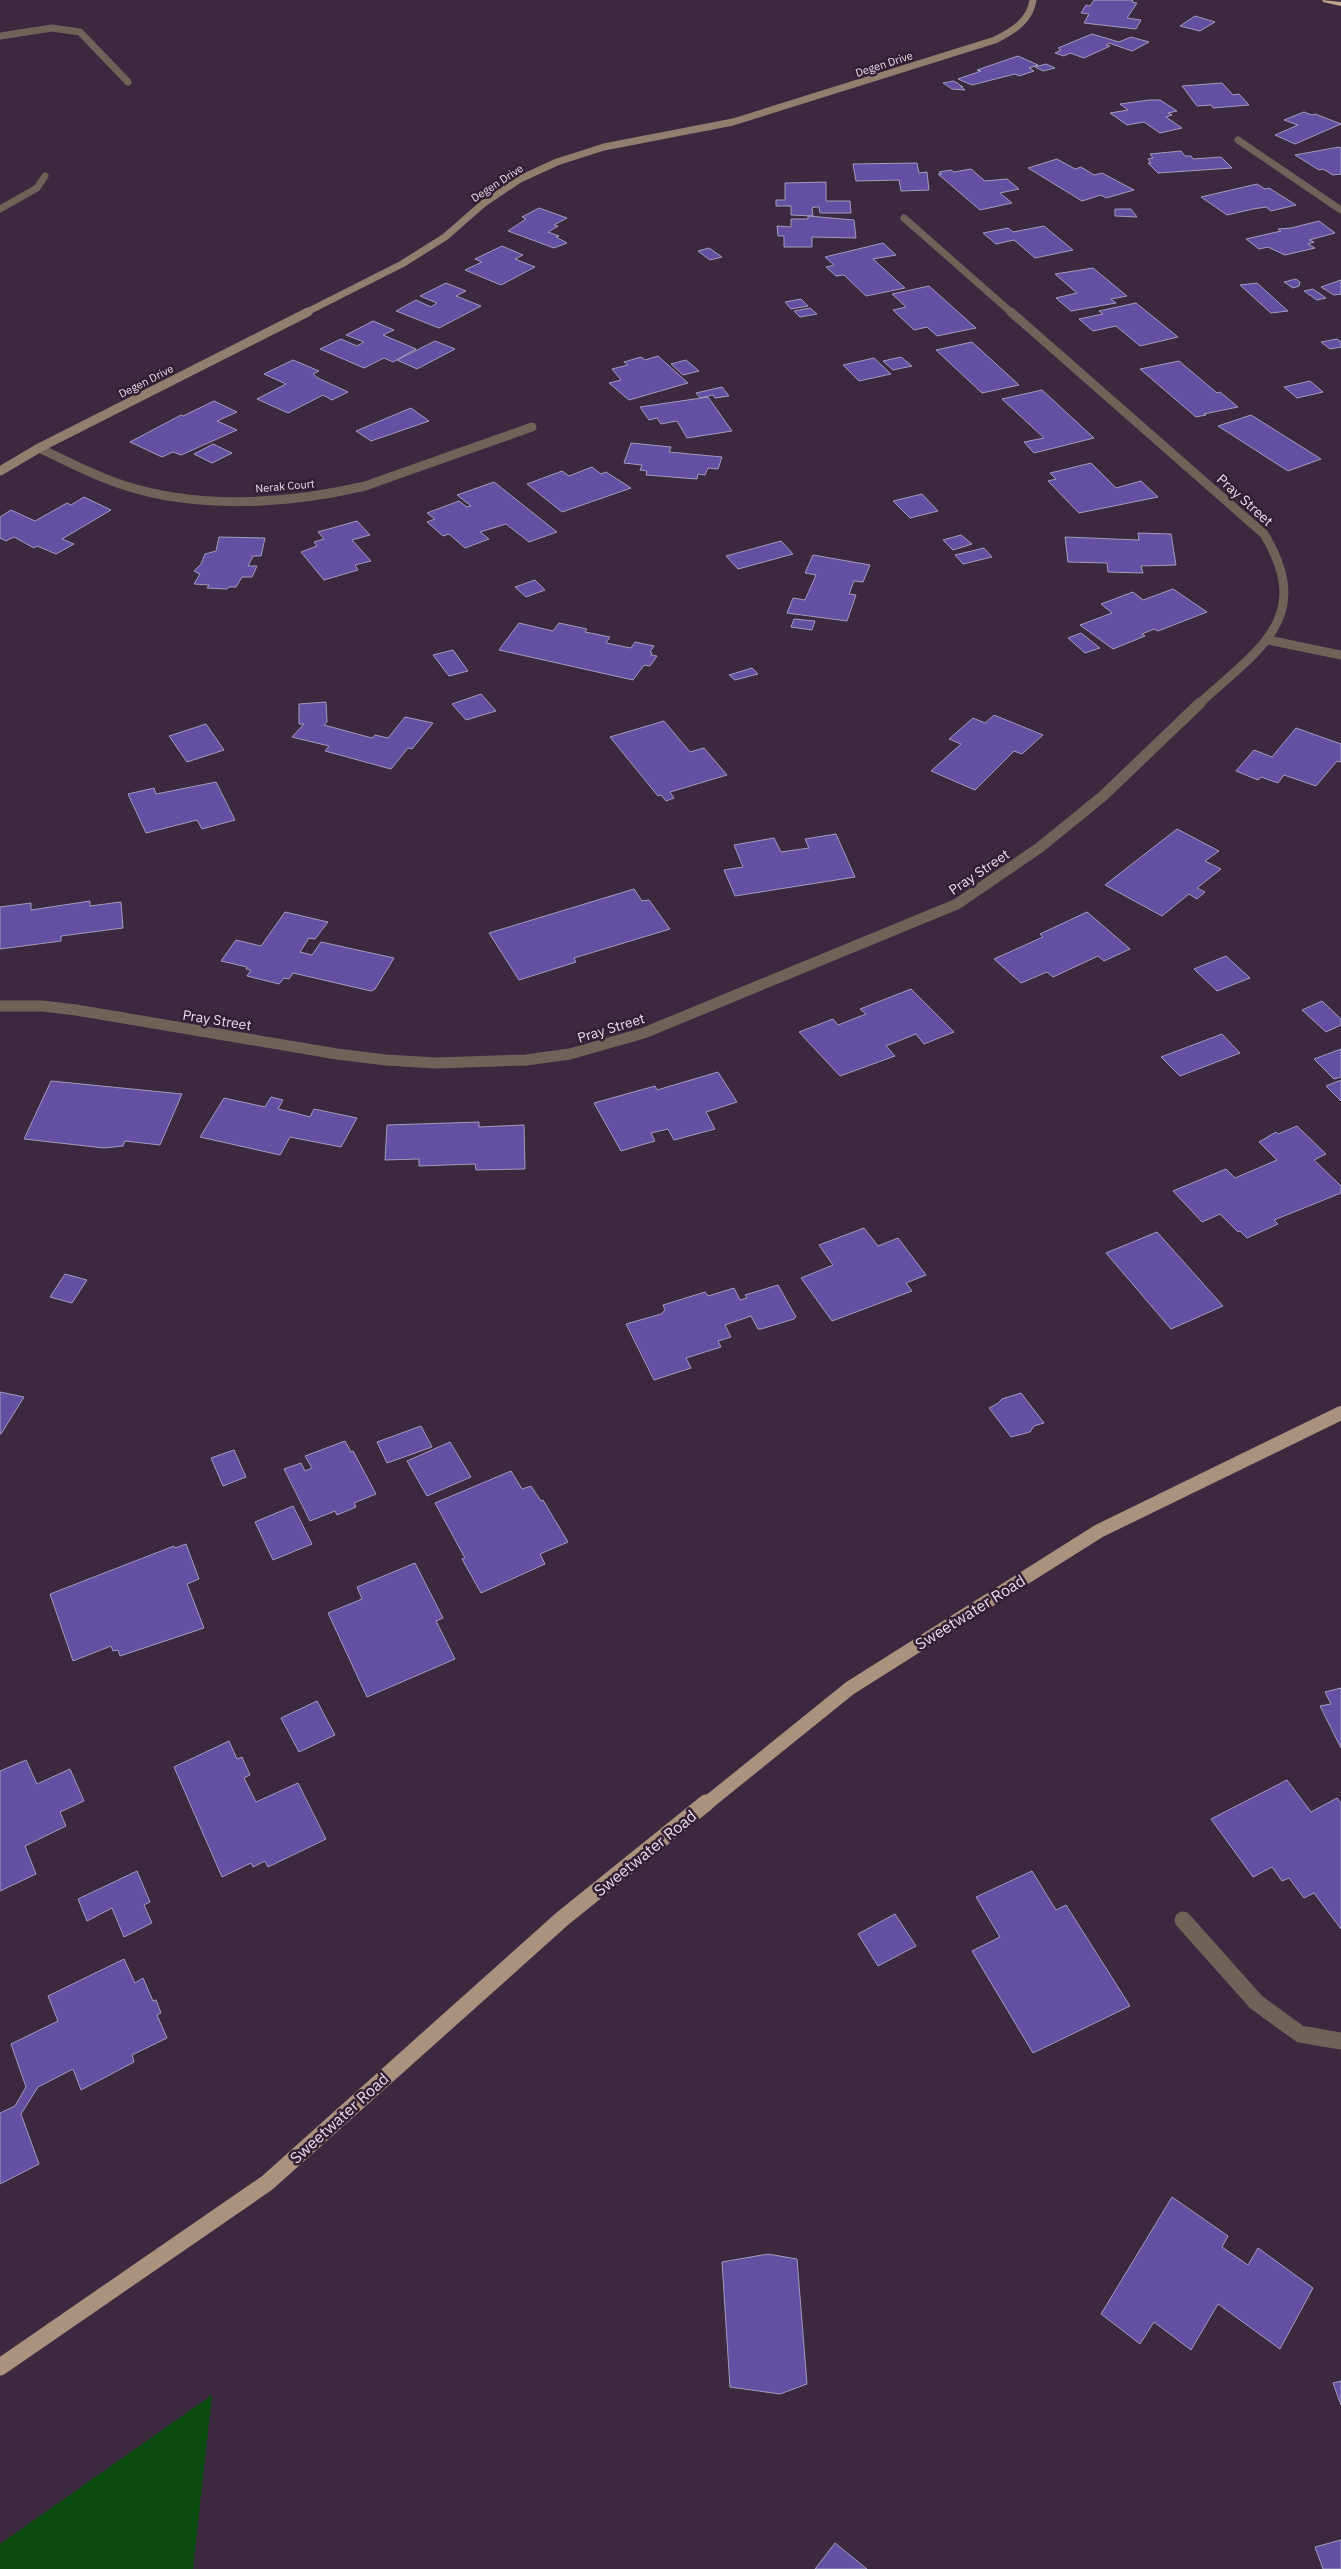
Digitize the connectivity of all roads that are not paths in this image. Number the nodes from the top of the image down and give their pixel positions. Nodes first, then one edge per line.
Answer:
1 (1033, 0) edge
2 (1326, 0) edge
3 (1341, 4) edge
4 (0, 36) edge
5 (128, 82) dead end
6 (1238, 140) dead end
7 (45, 176) dead end
8 (0, 210) edge
9 (1341, 210) edge
10 (904, 218) dead end
11 (532, 427) dead end
12 (39, 448) junction
13 (0, 471) edge
14 (1268, 640) junction
15 (1341, 655) edge
16 (0, 1006) edge
17 (1341, 1412) edge
18 (1182, 1920) dead end
19 (1341, 2041) edge
20 (0, 2367) edge

1 - 12 street, Degen Drive
2 - 3 highway
4 - 5 street
6 - 9 street
7 - 8 street
10 - 14 street, Pray Street
11 - 12 street, Nerak Court
12 - 13 street, Degen Drive
14 - 15 street
14 - 16 street, Pray Street
17 - 20 main road, Sweetwater Road
18 - 19 street

